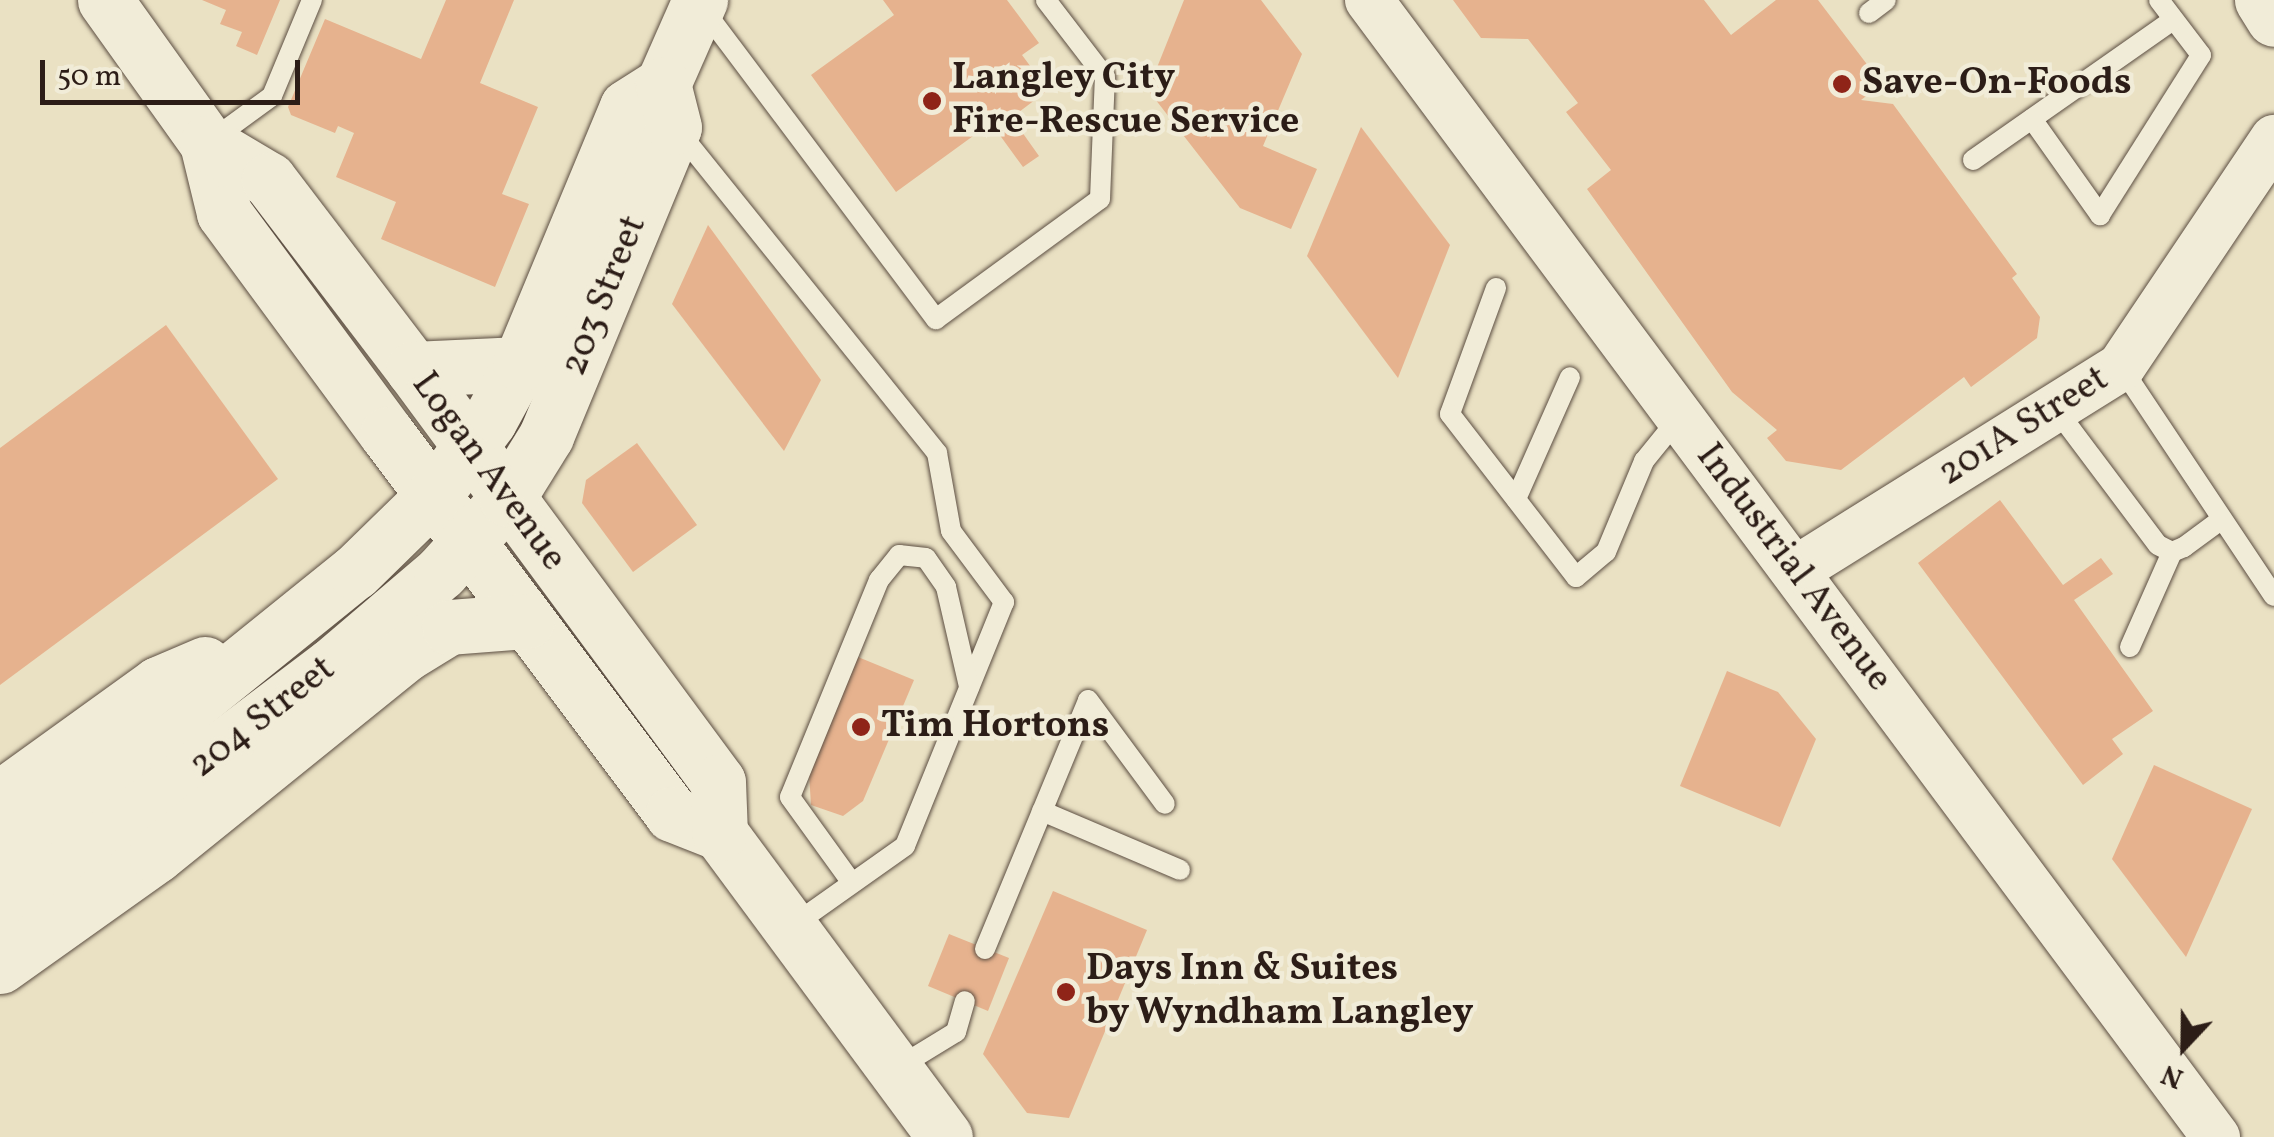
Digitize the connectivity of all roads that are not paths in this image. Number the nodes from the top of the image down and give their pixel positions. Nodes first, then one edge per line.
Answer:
1 (105, 0) edge
2 (312, 0) edge
3 (1046, 0) edge
4 (1368, 0) edge
5 (2160, 0) edge
6 (2262, 0) edge
7 (699, 2) edge
8 (2274, 18) edge
9 (2173, 20) junction
10 (669, 106) junction
11 (2032, 119) junction
12 (2274, 139) edge
13 (207, 143) junction
14 (1973, 160) dead end
15 (1496, 288) dead end
16 (520, 364) junction
17 (2121, 367) junction
18 (413, 369) junction
19 (1570, 376) dead end
20 (2055, 408) junction
21 (1681, 416) junction
22 (469, 452) junction
23 (434, 495) junction
24 (507, 499) junction
25 (1516, 500) junction
26 (2222, 519) junction
27 (471, 542) junction
28 (2172, 552) junction
29 (1796, 570) junction
30 (2274, 596) edge
31 (528, 621) junction
32 (278, 634) junction
33 (2130, 647) dead end
34 (969, 687) junction
35 (0, 798) edge
36 (1165, 804) dead end
37 (1042, 811) junction
38 (720, 833) junction
39 (0, 858) edge
40 (1180, 870) dead end
41 (852, 884) junction
42 (0, 916) edge
43 (791, 927) junction
44 (985, 949) dead end
45 (0, 966) edge
46 (965, 1001) dead end
47 (895, 1069) junction
48 (945, 1137) edge
49 (2216, 1137) edge

1 - 13 main road, Logan Avenue
2 - 13 lane
3 - 7 lane
4 - 21 street, Industrial Avenue
5 - 9 lane
6 - 8 main road
7 - 10 main road, 203 Street
9 - 11 lane
9 - 11 lane
10 - 16 main road, 203 Street
10 - 24 main road, 203 Street
10 - 34 lane
11 - 14 lane
12 - 17 street, 201A Street
13 - 18 main road, Logan Avenue
13 - 23 main road, Logan Avenue
15 - 25 lane
16 - 18 main road
16 - 22 main road, 203 Street
17 - 20 street, 201A Street
17 - 26 lane
18 - 22 main road, Logan Avenue
19 - 25 lane
20 - 28 lane
20 - 29 street, 201A Street
21 - 25 lane
21 - 29 street, Industrial Avenue
22 - 23 main road, 204 Street
22 - 24 main road, Logan Avenue
23 - 27 main road, Logan Avenue
23 - 32 main road, 204 Street
24 - 27 main road, 204 Street
24 - 38 main road, Logan Avenue
26 - 28 lane
26 - 30 lane
27 - 31 main road, Logan Avenue
27 - 42 main road, 204 Street
28 - 33 lane
29 - 49 street, Industrial Avenue
31 - 38 main road, Logan Avenue
31 - 45 main road
32 - 35 main road
32 - 39 main road, 204 Street
34 - 41 lane
34 - 41 lane
36 - 37 lane
37 - 40 lane
37 - 44 lane
38 - 43 main road
41 - 43 lane
43 - 47 main road
46 - 47 lane
47 - 48 main road

